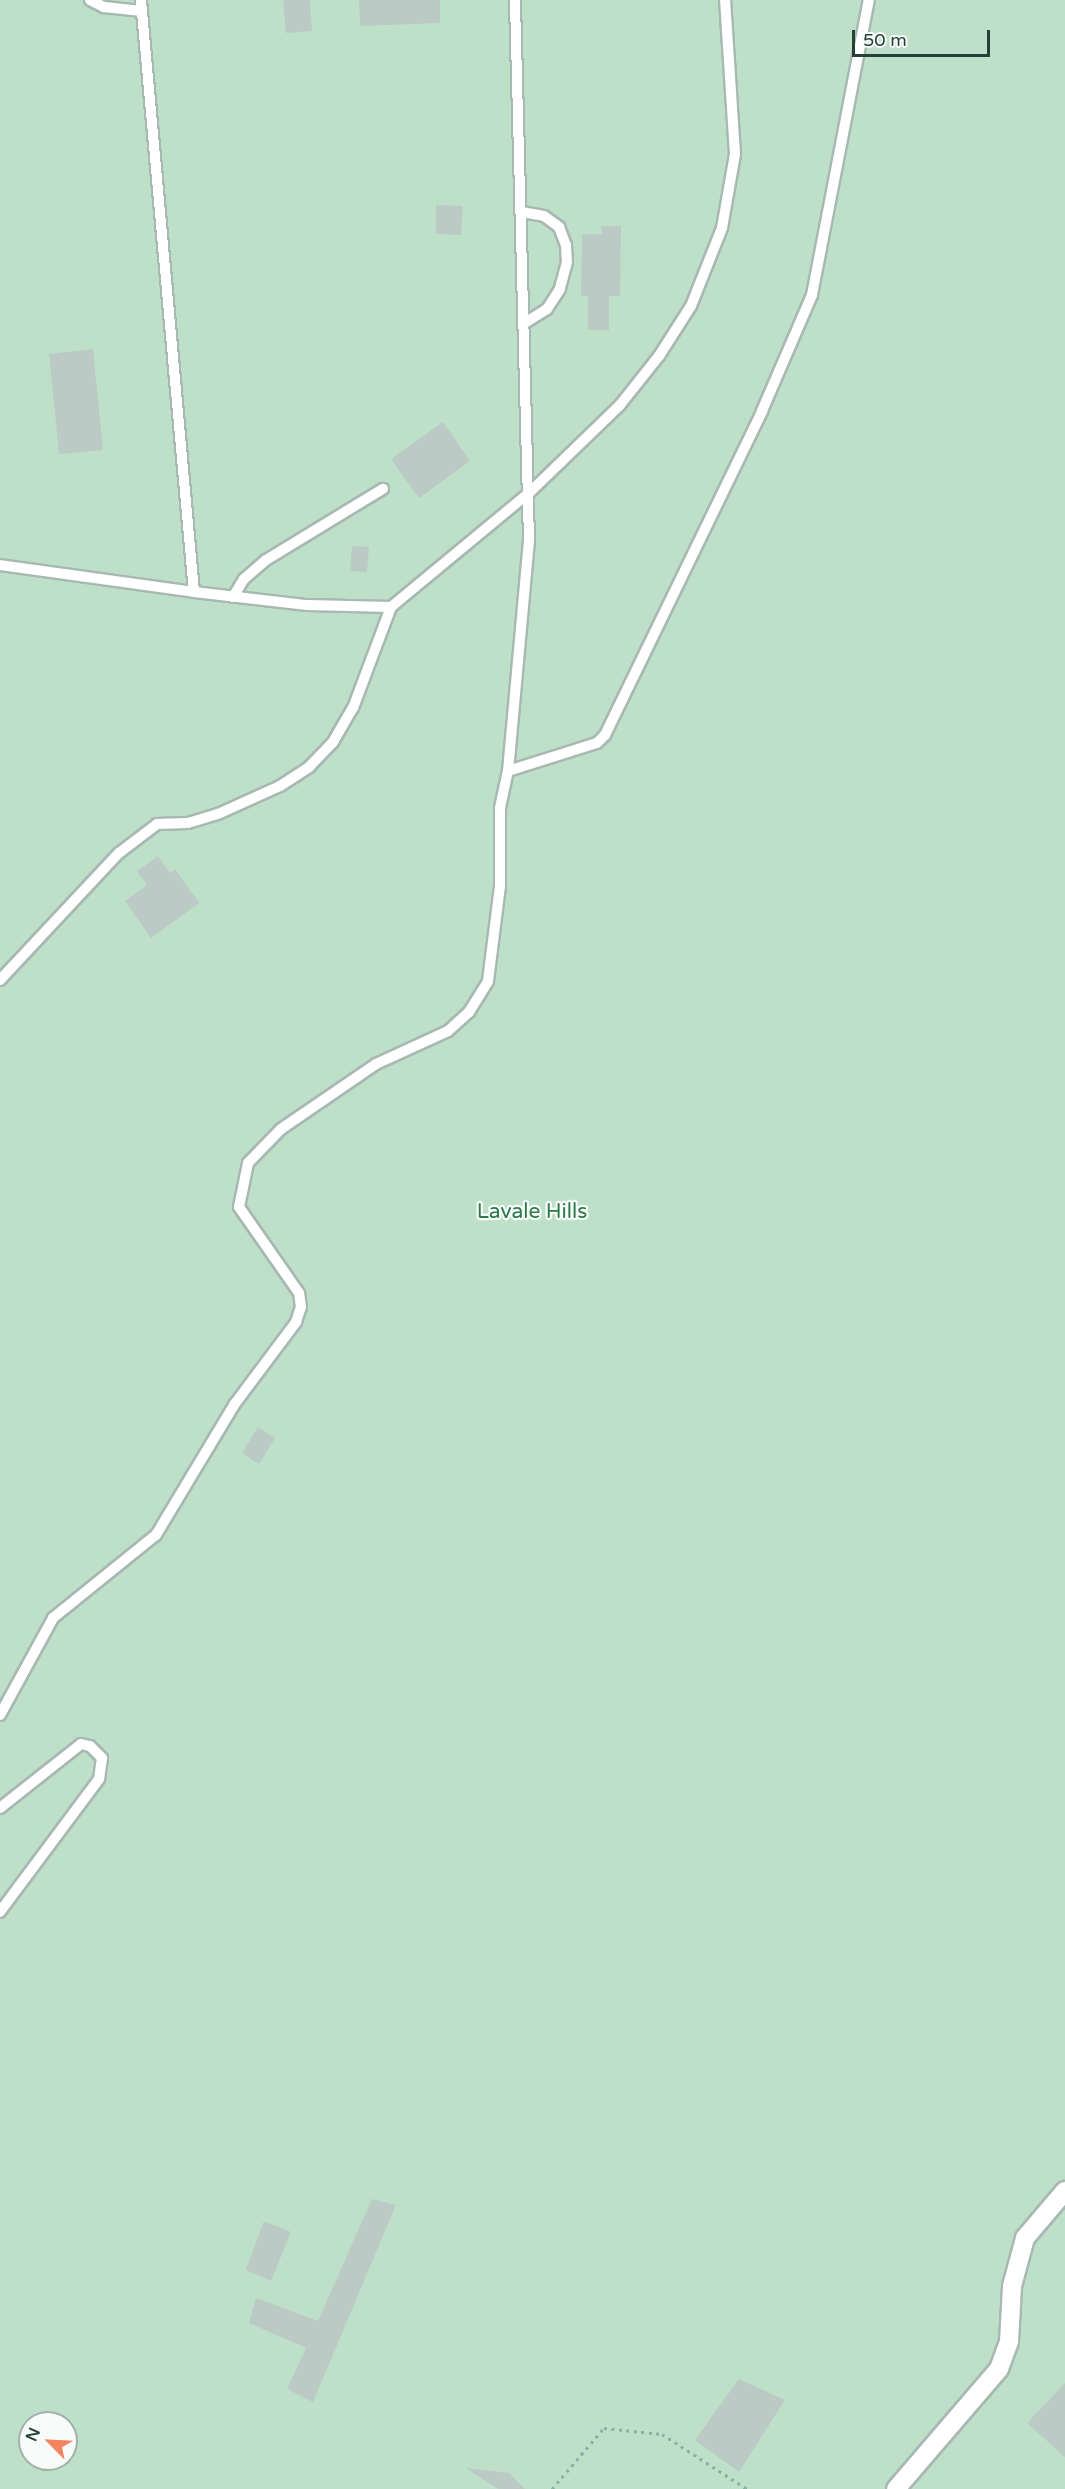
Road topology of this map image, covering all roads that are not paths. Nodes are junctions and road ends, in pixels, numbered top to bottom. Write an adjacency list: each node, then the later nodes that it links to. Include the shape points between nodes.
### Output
1 (90, 0): 5 (lane, via 104,8)
2 (515, 0): 6 (lane)
3 (725, 0): 9 (lane, via 735,154 722,228 691,306 659,356 620,405)
4 (869, 0): 14 (lane, via 812,296 762,411 605,735 597,743)
5 (141, 5): 11 (lane)
6 (522, 212): 7 (lane); 7 (lane, via 544,216 559,227 567,262 560,289 547,309)
7 (525, 323): 9 (lane)
8 (383, 489): 12 (lane, via 266,560 244,579)
9 (530, 492): 13 (lane); 14 (lane)
10 (0, 565): 11 (lane)
11 (194, 592): 12 (lane)
12 (233, 597): 13 (lane, via 307,605)
13 (391, 607): 15 (lane, via 353,708 333,742 309,767 280,786 218,814 188,823 157,824 119,853)
14 (507, 771): 16 (lane, via 500,808 500,886 493,964 481,997 448,1030 376,1064 281,1129 248,1163 239,1207 299,1293 299,1315 234,1405 156,1535 53,1618)
15 (0, 980)
16 (0, 1715)
17 (0, 1808): 18 (lane, via 81,1744 90,1746 102,1758 99,1779)
18 (0, 1912)
19 (1065, 2191): 20 (street, via 1025,2238 1012,2286 1009,2342 999,2369)
20 (896, 2489)

